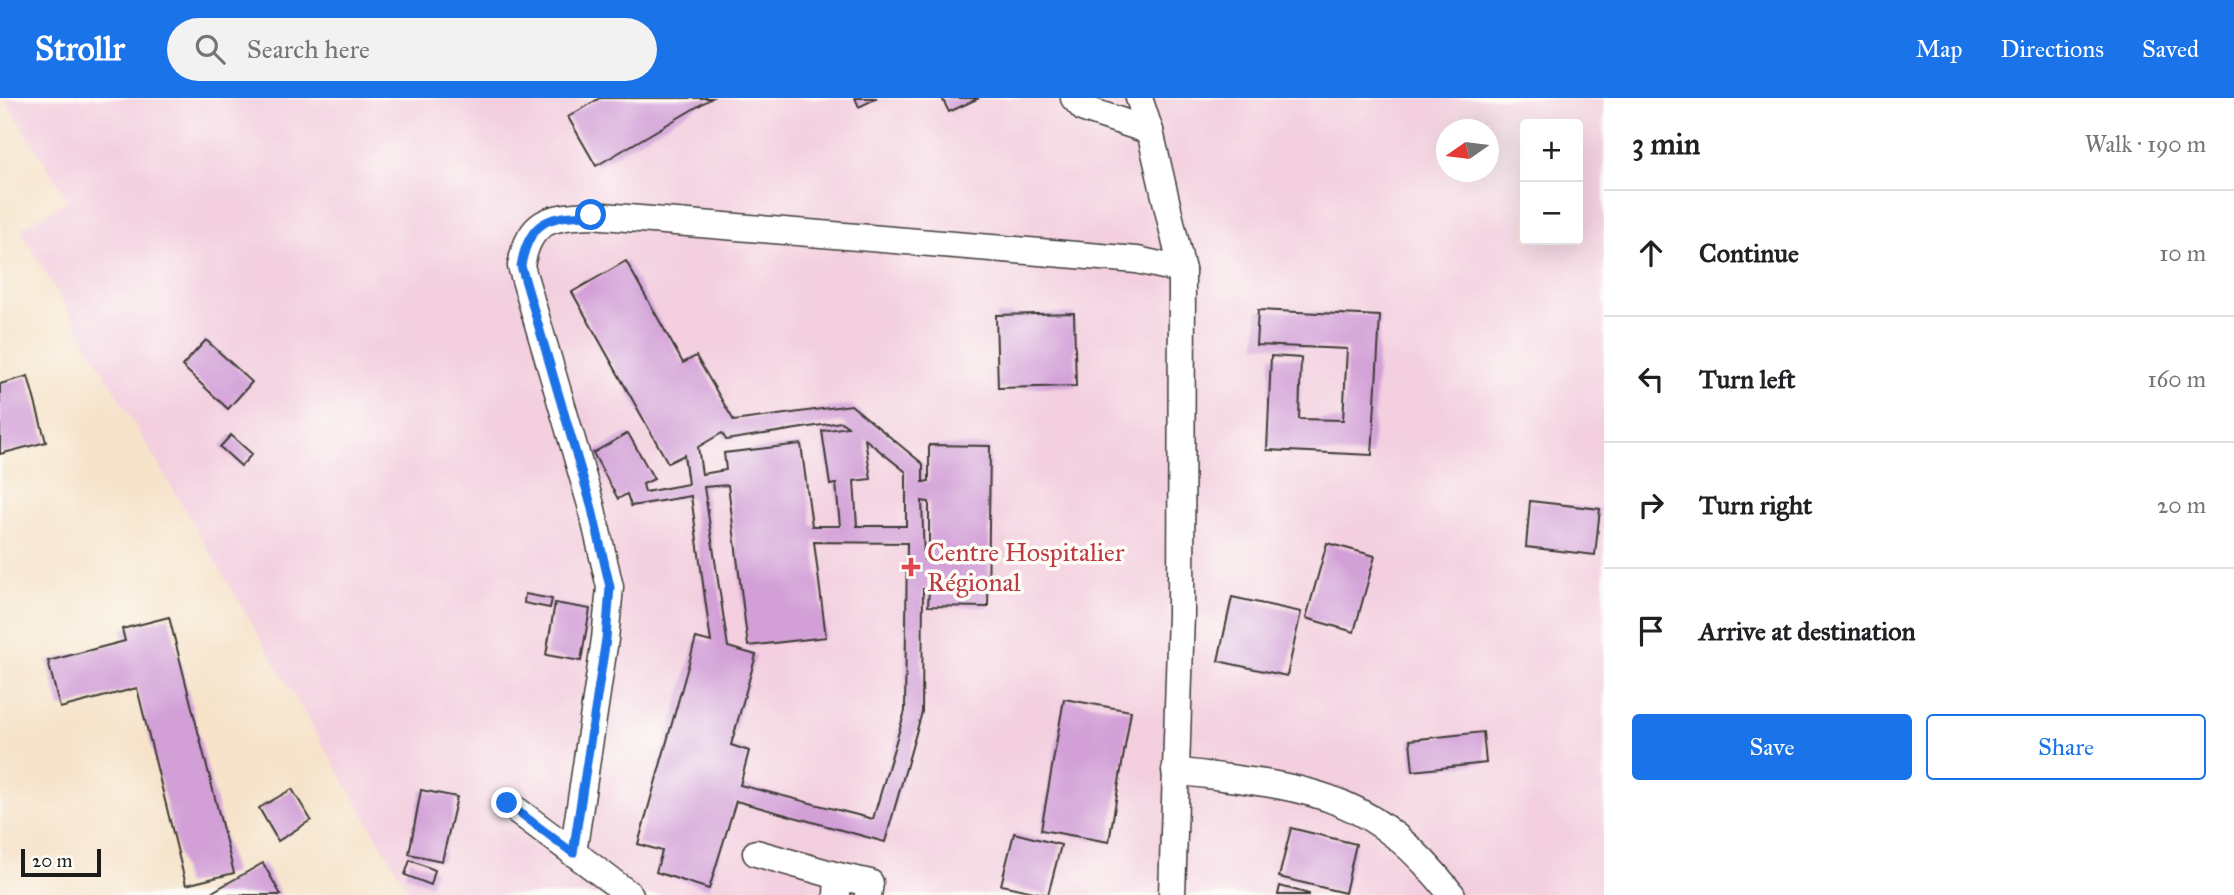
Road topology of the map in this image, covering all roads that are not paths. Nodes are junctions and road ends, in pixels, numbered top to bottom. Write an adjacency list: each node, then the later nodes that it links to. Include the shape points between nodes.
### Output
1 (1074, 98): 3 (lane, via 1084,109)
2 (1139, 98): 3 (lane)
3 (1150, 131): 4 (lane)
4 (1182, 270): 5 (lane, via 1181,614); 7 (lane, via 1137,260 591,215 556,216 539,227 524,247 521,266 591,505 610,587)
5 (1174, 771): 12 (lane); 13 (lane, via 1294,787 1333,797 1368,814 1398,837)
6 (507, 803): 7 (lane)
7 (573, 853): 10 (lane)
8 (756, 853): 9 (lane)
9 (837, 886): 11 (lane, via 870,883)
10 (630, 895)
11 (868, 895)
12 (1172, 895)
13 (1452, 895)

